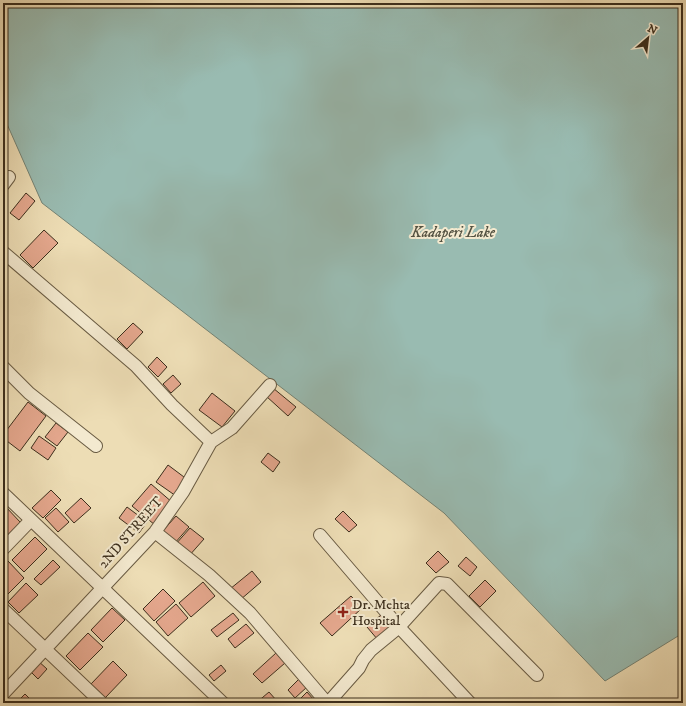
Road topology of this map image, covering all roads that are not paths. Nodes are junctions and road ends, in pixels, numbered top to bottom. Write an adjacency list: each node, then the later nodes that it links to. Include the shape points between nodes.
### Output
1 (3, 252): 4 (street, via 136,366)
2 (3, 367): 5 (street, via 29,393)
3 (270, 385): 4 (street, 2ND STREET, via 232,428)
4 (211, 442): 8 (street, 2ND STREET, via 183,492)
5 (96, 446)
6 (3, 493): 7 (street)
7 (31, 520): 10 (street); 11 (street)
8 (155, 532): 11 (street, 2ND STREET); 19 (street, via 209,575 250,613)
9 (320, 535): 13 (street)
10 (3, 549)
11 (102, 588): 14 (street, 2ND STREET); 18 (street)
12 (3, 609): 14 (street)
13 (399, 627): 15 (street, via 440,584 447,584); 19 (street, via 371,650 359,668); 20 (street)
14 (44, 649): 16 (street, 2ND STREET); 17 (street)
15 (537, 675)
16 (3, 694)
17 (102, 703)
18 (223, 703)
19 (327, 703)
20 (470, 703)

